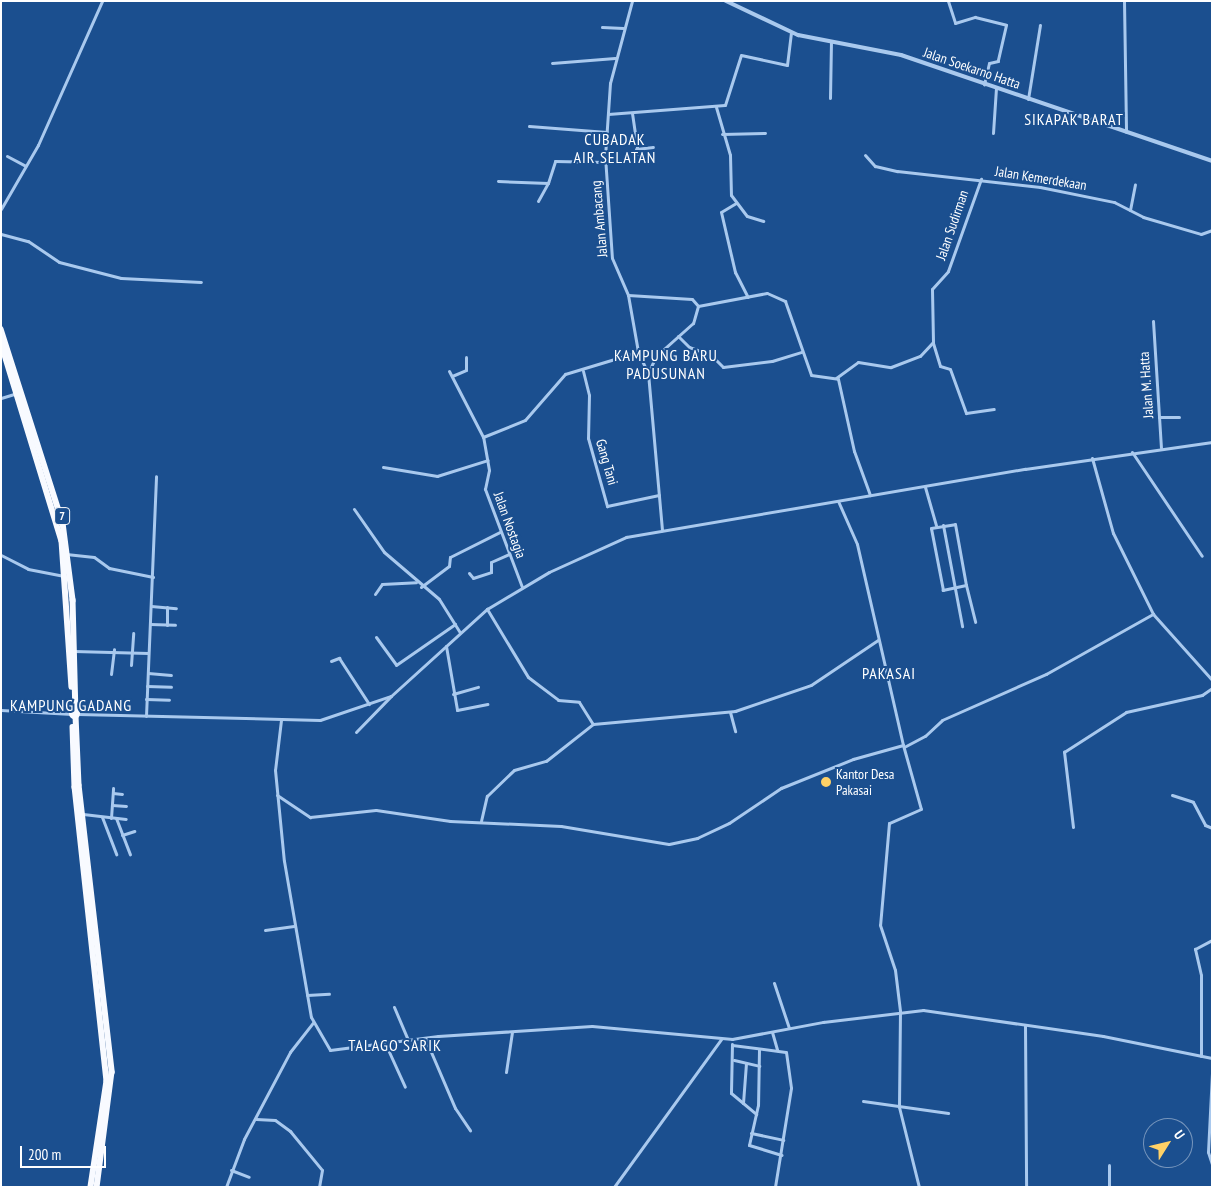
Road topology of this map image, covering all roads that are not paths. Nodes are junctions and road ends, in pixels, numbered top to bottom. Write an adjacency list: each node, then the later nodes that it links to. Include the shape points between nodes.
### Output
1 (102, 1): 33 (street)
2 (632, 1): 8 (street, Jalan Ambacang)
3 (726, 1): 9 (street, Jalan Soekarno Hatta)
4 (948, 1): 13 (street, via 955,23 975,16 1006,25 998,61 989,63)
5 (1124, 1): 22 (street)
6 (1040, 25): 16 (street)
7 (602, 27): 8 (street)
8 (623, 28): 11 (street, Jalan Ambacang)
9 (791, 33): 10 (street, Jalan Soekarno Hatta); 17 (street, via 787,65 742,54 728,103)
10 (831, 41): 13 (street, Jalan Soekarno Hatta, via 894,53); 15 (street)
11 (615, 58): 12 (street); 19 (street, Jalan Ambacang)
12 (552, 63)
13 (984, 84): 14 (street, Jalan Soekarno Hatta)
14 (996, 88): 16 (street, Jalan Soekarno Hatta); 24 (street)
15 (830, 98)
16 (1028, 99): 22 (street, Jalan Soekarno Hatta)
17 (716, 107): 18 (street); 25 (street)
18 (632, 113): 19 (street); 27 (street)
19 (608, 114): 21 (street, Jalan Ambacang)
20 (529, 126): 21 (street)
21 (607, 132): 32 (street, Jalan Ambacang)
22 (1126, 132): 31 (street, Jalan Soekarno Hatta)
23 (765, 133): 25 (street)
24 (993, 133)
25 (722, 134): 39 (street, via 734,181 731,195)
26 (653, 147): 27 (street)
27 (636, 149): 28 (street)
28 (638, 154)
29 (866, 155): 34 (street, Jalan Kemerdekaan, via 875,166 897,171)
30 (7, 156): 33 (street)
31 (1212, 160)
32 (605, 162): 36 (street, via 555,161); 46 (street, Jalan Ambacang, via 612,258)
33 (26, 166): 40 (street)
34 (981, 179): 41 (street, Jalan Kemerdekaan, via 1114,202); 52 (street, Jalan Sudirman, via 950,266 932,289)
35 (498, 181): 36 (street)
36 (548, 183): 38 (street)
37 (1135, 184): 41 (street)
38 (538, 202)
39 (736, 203): 42 (street, via 747,216); 47 (street, via 721,214 735,272)
40 (1, 209)
41 (1130, 210): 43 (street, Jalan Kemerdekaan, via 1201,234)
42 (762, 221)
43 (1212, 230)
44 (1, 234): 45 (street, via 28,241 59,262 121,278)
45 (201, 282)
46 (628, 295): 48 (street, via 692,299); 54 (street, Jalan Ambacang)
47 (748, 297): 48 (street); 55 (street, via 770,293 785,301)
48 (698, 306): 51 (street, via 695,320)
49 (1153, 321): 65 (street, Jalan M. Hatta)
50 (1, 329): 71 (highway, 7)
51 (678, 336): 55 (street, via 726,367); 59 (street, via 656,356)
52 (933, 342): 61 (street, via 908,360 887,367 858,362); 64 (street, Jalan Sudirman, via 940,366 950,369 966,413)
53 (2, 346): 62 (highway, 7)
54 (638, 352): 58 (street); 59 (street)
55 (802, 352): 61 (street, via 812,377)
56 (466, 357): 60 (street, via 466,370)
57 (449, 371): 60 (street, Jalan Nostagia)
58 (583, 371): 67 (street, via 561,376 520,423); 77 (street, Gang Tani, via 589,395 588,438 607,506)
59 (648, 373): 77 (street)
60 (452, 376): 67 (street, Jalan Nostagia)
61 (836, 378): 78 (street, via 854,451)
62 (18, 392): 63 (street); 71 (highway, 7)
63 (1, 398)
64 (994, 409)
65 (1159, 417): 66 (street); 69 (street, Jalan M. Hatta)
66 (1179, 417)
67 (483, 438): 73 (street, Jalan Nostagia)
68 (1212, 442): 69 (street)
69 (1161, 448): 70 (street)
70 (1132, 452): 72 (street); 88 (street)
71 (41, 455): 85 (highway, 7)
72 (1092, 458): 76 (street); 102 (street, via 1113,533)
73 (488, 460): 74 (street, via 437,476); 84 (street, Jalan Nostagia, via 485,489)
74 (383, 467)
75 (156, 476): 91 (street)
76 (926, 487): 78 (street); 81 (street)
77 (659, 495): 83 (street)
78 (870, 495): 79 (street)
79 (838, 501): 83 (street); 112 (street, via 858,544)
80 (354, 509): 92 (street, via 384,552)
81 (936, 525): 82 (street); 96 (street, via 931,528 943,590)
82 (943, 525): 93 (street, via 955,524); 96 (street)
83 (662, 530): 95 (street, via 612,543)
84 (500, 532): 86 (street, Jalan Nostagia); 94 (street, via 450,557 450,566)
85 (66, 554): 90 (highway, 7); 91 (street, via 94,557 109,568); 115 (highway, 7)
86 (509, 554): 89 (street, via 491,562 491,572 473,578); 95 (street, Jalan Nostagia)
87 (1, 555): 90 (street, via 28,569)
88 (1202, 556)
89 (469, 573)
90 (65, 576): 136 (highway, 7)
91 (153, 577): 98 (street)
92 (416, 582): 94 (street); 97 (street, via 382,584)
93 (966, 586): 96 (street); 103 (street)
94 (421, 587): 105 (street, via 439,599)
95 (522, 587): 101 (street)
96 (955, 588): 108 (street)
97 (375, 594)
98 (151, 606): 99 (street); 104 (street)
99 (168, 607): 100 (street); 106 (street)
100 (176, 608)
101 (488, 609): 109 (street); 139 (street, via 528,677 558,700 579,702)
102 (1153, 614): 123 (street); 142 (street, via 1046,674 942,720 926,736)
103 (975, 622)
104 (150, 624): 106 (street); 117 (street)
105 (454, 624): 109 (street); 111 (street, via 396,665)
106 (166, 625): 107 (street)
107 (175, 626)
108 (962, 626)
109 (460, 632): 113 (street)
110 (133, 633): 116 (street)
111 (376, 637)
112 (878, 640): 135 (street, via 811,685); 142 (street)
113 (446, 646): 128 (street); 129 (street)
114 (114, 649): 115 (street); 116 (street); 121 (street)
115 (74, 651): 136 (highway, 7)
116 (132, 651): 117 (street); 119 (street)
117 (148, 653): 120 (street)
118 (331, 661): 132 (street, via 339,658)
119 (131, 665)
120 (148, 673): 122 (street); 124 (street)
121 (111, 674)
122 (171, 675)
123 (1212, 680)
124 (147, 686): 125 (street); 130 (street)
125 (171, 687)
126 (478, 687): 128 (street)
127 (1212, 688): 156 (street, via 1202,695 1126,712 1110,721 1103,731 1064,752)
128 (453, 694): 133 (street, via 459,711)
129 (391, 696): 132 (street); 141 (street)
130 (146, 699): 131 (street); 137 (street)
131 (169, 700)
132 (369, 704): 138 (street, via 320,720)
133 (486, 704)
134 (1, 710): 136 (street)
135 (730, 712): 139 (street, via 698,711 662,721 642,716); 140 (street)
136 (75, 714): 137 (street); 148 (highway)
137 (146, 716): 138 (street)
138 (282, 720): 146 (street)
139 (593, 724): 155 (street, via 546,761 514,770 487,796)
140 (736, 731)
141 (356, 732)
142 (903, 746): 155 (street, via 853,759 781,788 729,823 697,838 669,844 561,826 524,827); 170 (street, via 921,809 889,823 880,925 895,970)
143 (113, 788): 144 (street)
144 (113, 792): 145 (street); 149 (street)
145 (122, 794)
146 (276, 795): 155 (street, via 310,817 365,809); 162 (street)
147 (1172, 795): 157 (street, via 1193,802 1204,825)
148 (79, 801): 151 (highway); 165 (highway)
149 (112, 804): 150 (street); 153 (street)
150 (126, 806)
151 (84, 814): 152 (street); 165 (highway)
152 (102, 817): 153 (street); 160 (street)
153 (114, 818): 154 (street); 159 (street)
154 (126, 819)
155 (481, 821)
156 (1073, 827)
157 (1212, 828)
158 (134, 831): 159 (street)
159 (122, 835): 161 (street)
160 (116, 854)
161 (130, 854)
162 (294, 926): 163 (street); 168 (street)
163 (265, 930)
164 (1212, 940): 184 (street, via 1195,949 1201,975)
165 (96, 945): 206 (highway, via 107,1088); 207 (highway, via 112,1090)
166 (774, 983): 173 (street)
167 (329, 994): 168 (street)
168 (307, 996): 171 (street)
169 (394, 1006): 179 (street)
170 (900, 1011): 172 (street, via 940,1010); 173 (street); 194 (street)
171 (313, 1023): 180 (street, via 330,1050); 197 (street, via 288,1057)
172 (1026, 1026): 184 (street); 213 (street)
173 (789, 1028): 175 (street)
174 (512, 1032): 176 (street); 177 (street, via 626,1026); 189 (street)
175 (772, 1032): 178 (street); 183 (street)
176 (425, 1038): 179 (street); 198 (street, via 455,1108)
177 (722, 1039): 178 (street); 210 (street)
178 (732, 1039): 181 (street)
179 (408, 1040): 180 (street)
180 (385, 1043): 191 (street)
181 (732, 1046): 182 (street); 186 (street)
182 (759, 1050): 183 (street); 188 (street)
183 (777, 1050): 200 (street, via 786,1052 791,1085)
184 (1201, 1056): 185 (street)
185 (1212, 1058)
186 (734, 1060): 187 (street); 193 (street, via 731,1093)
187 (746, 1063): 188 (street); 193 (street)
188 (759, 1066): 195 (street)
189 (506, 1072)
190 (1212, 1073): 202 (street, via 1208,1152)
191 (405, 1087)
192 (863, 1101): 194 (street)
193 (743, 1103): 195 (street)
194 (899, 1106): 196 (street); 212 (street)
195 (756, 1114): 199 (street)
196 (948, 1114)
197 (255, 1120): 204 (street); 209 (street, via 275,1120 290,1131 322,1170)
198 (470, 1130)
199 (751, 1134): 200 (street); 201 (street, via 751,1148)
200 (784, 1140): 201 (street)
201 (781, 1155): 211 (street)
202 (1212, 1164)
203 (1109, 1165): 214 (street)
204 (231, 1170): 205 (street); 208 (street)
205 (249, 1177)
206 (91, 1187)
207 (97, 1187)
208 (226, 1187)
209 (319, 1187)
210 (614, 1187)
211 (775, 1187)
212 (920, 1187)
213 (1026, 1187)
214 (1109, 1187)

